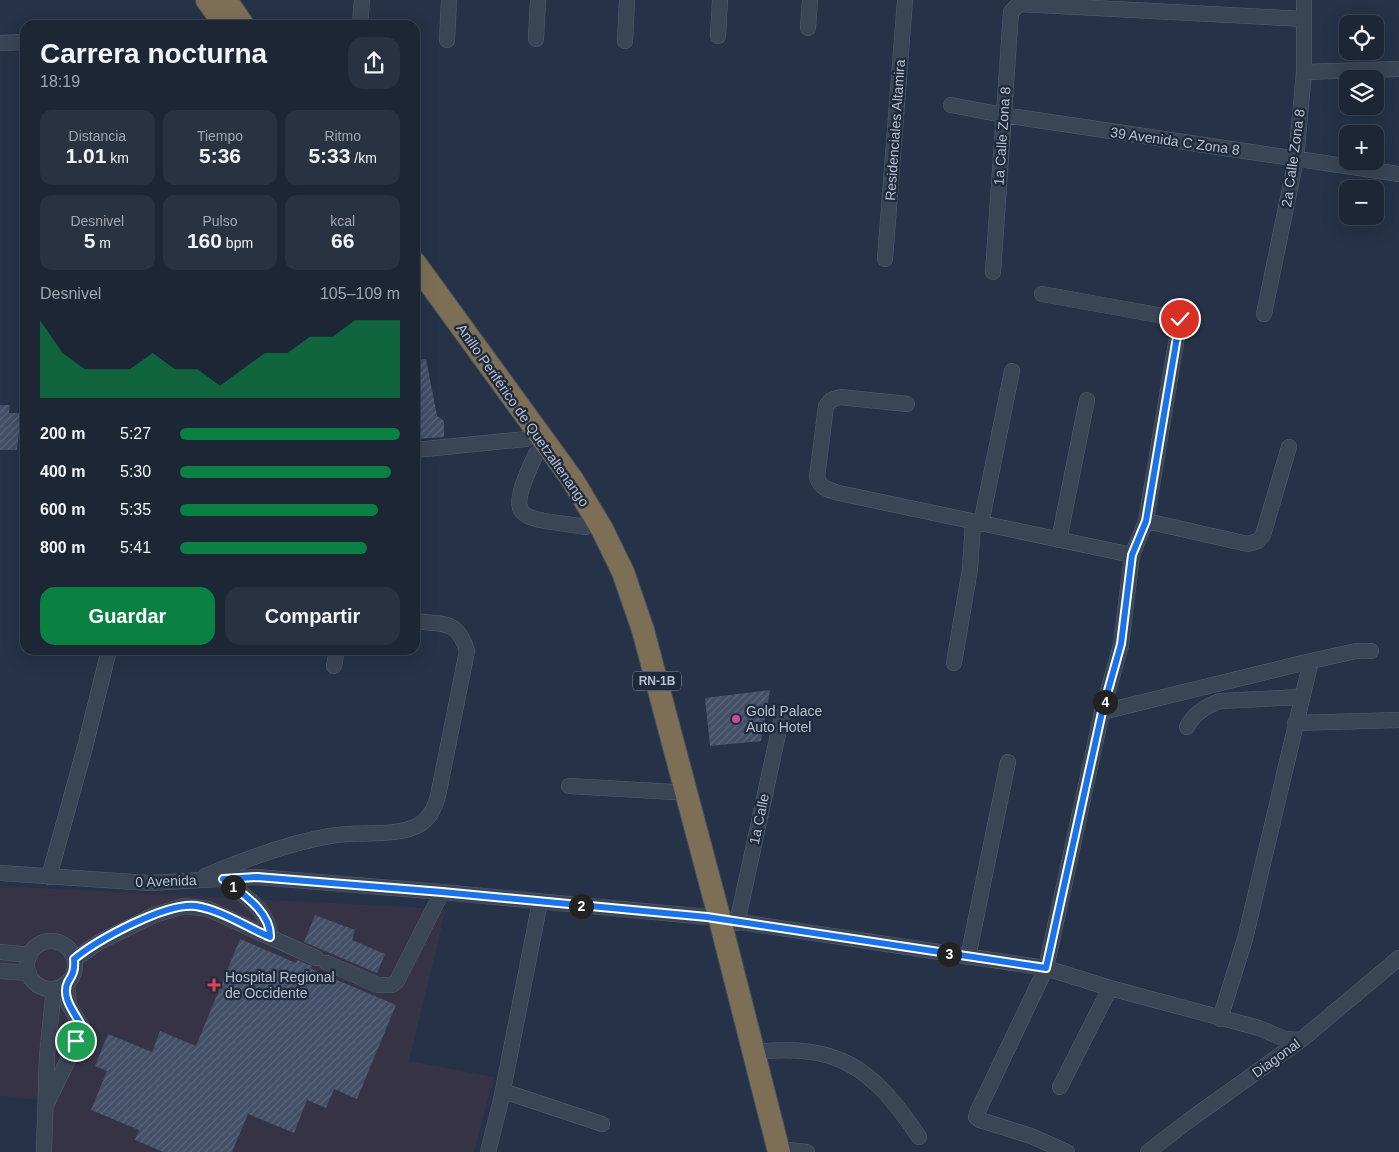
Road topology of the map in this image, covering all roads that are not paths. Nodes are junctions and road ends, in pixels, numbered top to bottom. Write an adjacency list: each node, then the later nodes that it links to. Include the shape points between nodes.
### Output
1 (207, 0): 12 (highway)
2 (226, 0): 13 (highway)
3 (362, 0): 14 (street)
4 (449, 0): 18 (street)
5 (538, 0): 17 (street)
6 (627, 0): 19 (street)
7 (720, 0): 16 (street)
8 (810, 0): 15 (street)
9 (905, 0): 28 (street, Residenciales Altamira)
10 (1304, 0): 11 (street, 2a Calle Zona 8)
11 (1304, 19): 23 (street, 2a Calle Zona 8); 25 (street, 1a Calle Zona 8, via 1019,4 1011,12)
12 (221, 20)
13 (240, 20)
14 (360, 20)
15 (808, 28)
16 (718, 36)
17 (536, 39)
18 (447, 40)
19 (625, 41)
20 (20, 42): 21 (street)
21 (0, 43)
22 (1399, 69): 23 (street)
23 (1304, 72): 26 (street, 2a Calle Zona 8)
24 (952, 105): 25 (street, 39 Avenida C Zona 8)
25 (1003, 115): 26 (street, 39 Avenida C Zona 8); 30 (street, 1a Calle Zona 8)
26 (1296, 159): 27 (street, 39 Avenida C Zona 8); 33 (street, 2a Calle Zona 8)
27 (1399, 174)
28 (885, 259)
29 (420, 270): 67 (highway, Anillo Periférico de Quetzaltenango / RN-1B, via 572,480 602,528 623,572 643,630)
30 (993, 272)
31 (420, 294): 37 (highway, Anillo Periférico de Quetzaltenango / RN-1B)
32 (1042, 294): 40 (street, via 1180,319)
33 (1264, 314)
34 (1012, 371): 41 (street)
35 (1087, 400): 43 (street)
36 (907, 404): 41 (street, via 840,397 831,400 826,406 817,477 819,483 839,493)
37 (531, 446): 39 (street); 42 (highway, Anillo Periférico de Quetzaltenango / RN-1B); 42 (street, via 517,502 521,512 528,518)
38 (1289, 447): 40 (street, via 1263,535 1258,541 1248,544)
39 (420, 450)
40 (1146, 521): 44 (street)
41 (977, 523): 43 (street); 50 (street)
42 (585, 527): 60 (highway, Anillo Periférico de Quetzaltenango / RN-1B, via 623,609)
43 (1059, 540): 44 (street)
44 (1132, 555): 53 (street, via 1121,644)
45 (420, 622): 64 (street, via 452,626 462,634 467,651 438,796 431,816 425,822 404,830 314,839)
46 (1371, 650): 49 (street)
47 (108, 655): 62 (street)
48 (336, 655): 51 (street)
49 (1311, 661): 52 (street); 53 (street)
50 (954, 664)
51 (334, 666)
52 (1301, 697): 56 (street); 57 (street, via 1220,702 1197,714)
53 (1102, 712): 74 (street)
54 (782, 716): 67 (street, 1a Calle)
55 (1399, 720): 56 (street)
56 (1295, 723): 79 (street, via 1245,939)
57 (1188, 727)
58 (1008, 762): 71 (street)
59 (568, 786): 60 (street)
60 (674, 792): 67 (highway, Anillo Periférico de Quetzaltenango / RN-1B)
61 (0, 873): 62 (street, 0 Avenida)
62 (50, 877): 64 (street, 0 Avenida, via 149,883)
63 (223, 879): 64 (street, 0 Avenida); 65 (street, 0 Avenida, via 257,877); 68 (street, via 256,906 270,927)
64 (195, 880)
65 (442, 892): 66 (street, 0 Avenida); 68 (street, via 397,981 392,985 378,985)
66 (540, 902): 67 (street, 0 Avenida); 83 (street)
67 (721, 920): 71 (street, 0 Avenida); 81 (highway, Anillo Periférico de Quetzaltenango / RN-1B); 87 (highway, Anillo Periférico de Quetzaltenango / RN-1B)
68 (270, 937): 73 (street, via 208,909 184,906 138,922)
69 (0, 952): 70 (street)
70 (30, 955): 73 (street, via 42,944 58,942 71,952); 76 (street)
71 (968, 957): 74 (street, 0 Avenida)
72 (1399, 957): 80 (street, Diagonal)
73 (74, 959): 77 (street, via 74,972)
74 (1046, 968): 78 (street, 0 Avenida); 91 (street, via 976,1117)
75 (0, 970): 76 (street)
76 (29, 973): 77 (street, via 42,988)
77 (61, 986): 84 (street, via 50,1017); 84 (street, via 82,1027)
78 (1110, 988): 79 (street, 0 Avenida); 82 (street)
79 (1220, 1019): 80 (street, 0 Avenida, via 1260,1028 1285,1039)
80 (1301, 1040): 92 (street, Diagonal)
81 (753, 1052): 86 (street, via 810,1050 853,1065 880,1085); 87 (highway, Anillo Periférico de Quetzaltenango / RN-1B)
82 (1060, 1088)
83 (503, 1091): 85 (street); 89 (street)
84 (46, 1107): 88 (street)
85 (602, 1124)
86 (919, 1137)
87 (774, 1151): 90 (street)
88 (44, 1152)
89 (488, 1152)
90 (807, 1152)
91 (1067, 1152)
92 (1148, 1152)

